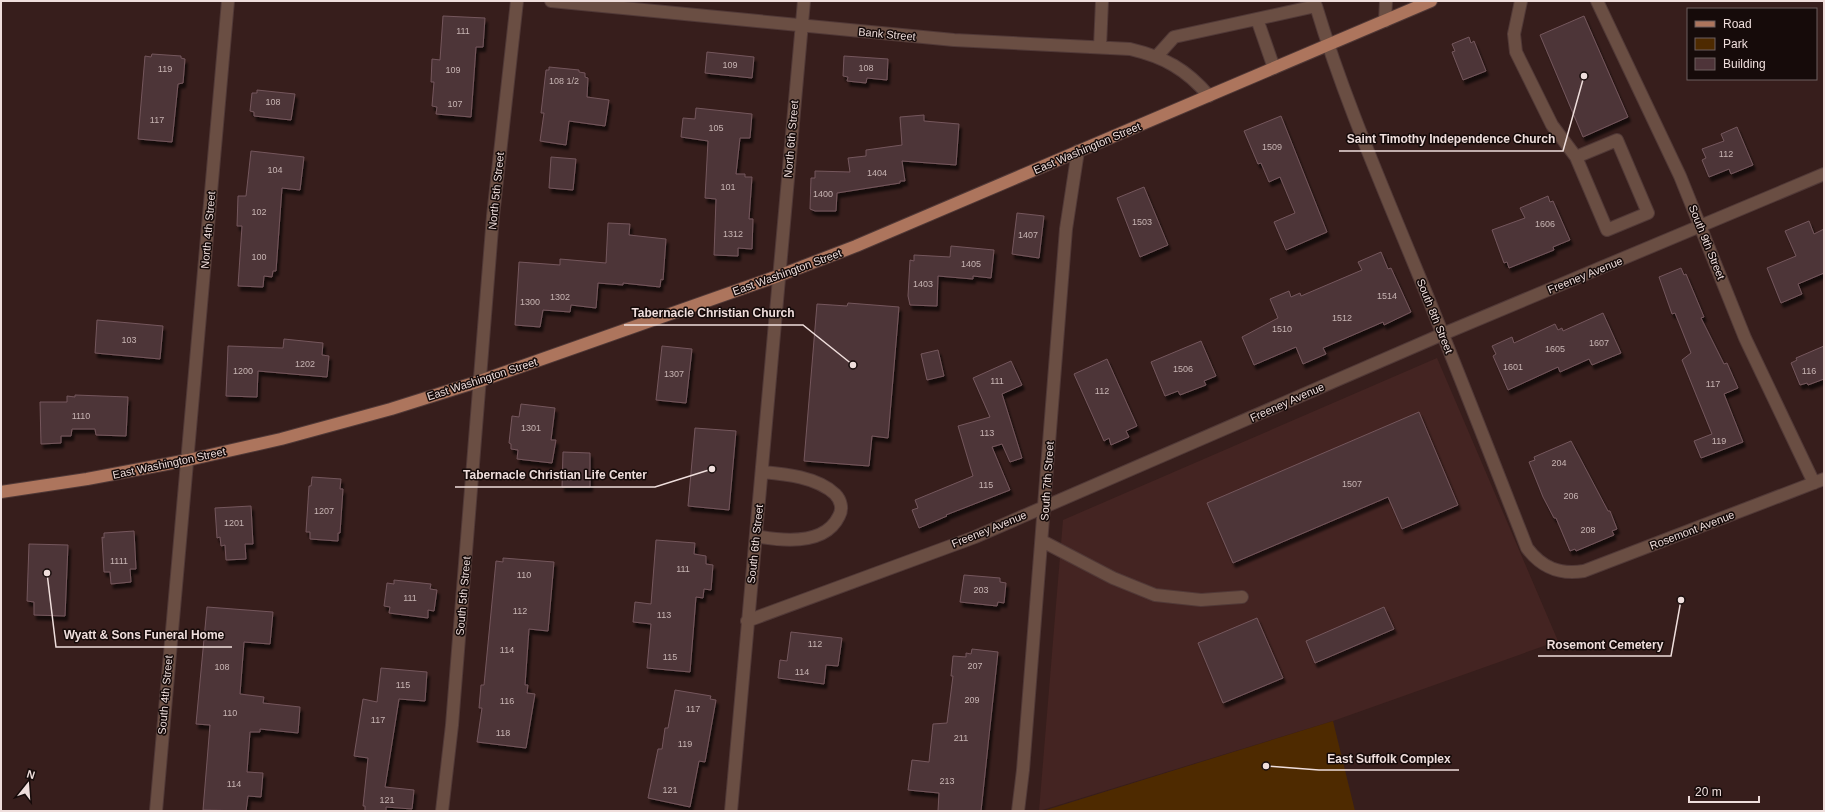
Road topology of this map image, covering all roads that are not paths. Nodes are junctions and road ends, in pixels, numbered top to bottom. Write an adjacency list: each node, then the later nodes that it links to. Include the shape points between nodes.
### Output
1 (228, 1): 25 (street, North 4th Street)
2 (517, 1): 24 (street, North 5th Street, via 493,216)
3 (551, 1): 12 (street, Bank Street)
4 (804, 1): 12 (street, North 6th Street)
5 (1102, 1): 14 (street)
6 (1386, 1): 11 (street)
7 (1431, 1): 11 (main road, East Washington Street)
8 (1521, 1): 19 (street, via 1514,34 1516,52 1552,125)
9 (1597, 1): 21 (street, South 9th Street, via 1680,176)
10 (1257, 19): 13 (street, South 8th Street, via 1316,6); 15 (street, via 1174,37); 16 (street)
11 (1385, 21): 13 (main road, East Washington Street)
12 (802, 26): 14 (street, Bank Street, via 954,40); 22 (street, North 6th Street)
13 (1328, 45): 16 (main road, East Washington Street); 23 (street, South 8th Street)
14 (1100, 47): 15 (street, Bank Street, via 1130,49)
15 (1157, 56): 17 (street, Bank Street, via 1180,68)
16 (1274, 68): 17 (main road, East Washington Street)
17 (1209, 96): 18 (main road, East Washington Street)
18 (1078, 151): 22 (main road, East Washington Street, via 856,246); 29 (street, South 7th Street, via 1066,229)
19 (1576, 157): 19 (street, via 1607,230 1648,213 1617,140)
20 (1824, 174): 21 (street, Freeney Avenue)
21 (1701, 227): 23 (street, Freeney Avenue); 27 (street, South 9th Street, via 1746,338)
22 (778, 276): 24 (main road, East Washington Street); 26 (street, South 6th Street)
23 (1443, 334): 29 (street, Freeney Avenue); 32 (street, South 8th Street, via 1527,548 1535,559 1552,570)
24 (480, 381): 25 (main road, East Washington Street, via 318,429); 36 (street, South 5th Street, via 452,725)
25 (188, 460): 28 (main road, East Washington Street, via 87,480); 35 (street, South 4th Street, via 163,712)
26 (762, 472): 30 (street, South 6th Street); 30 (street, via 812,481 836,494 841,511 830,528 815,536 790,540)
27 (1819, 481): 32 (street, Rosemont Avenue, via 1584,571)
28 (1, 492)
29 (1045, 506): 31 (street, South 7th Street); 34 (street, Freeney Avenue, via 975,537)
30 (756, 536): 34 (street, South 6th Street)
31 (1042, 541): 33 (street, via 1113,578 1155,595 1201,600); 38 (street, South 7th Street)
32 (1559, 571)
33 (1242, 596)
34 (747, 621): 37 (street, South 6th Street)
35 (156, 811)
36 (442, 811)
37 (731, 811)
38 (1018, 811)

